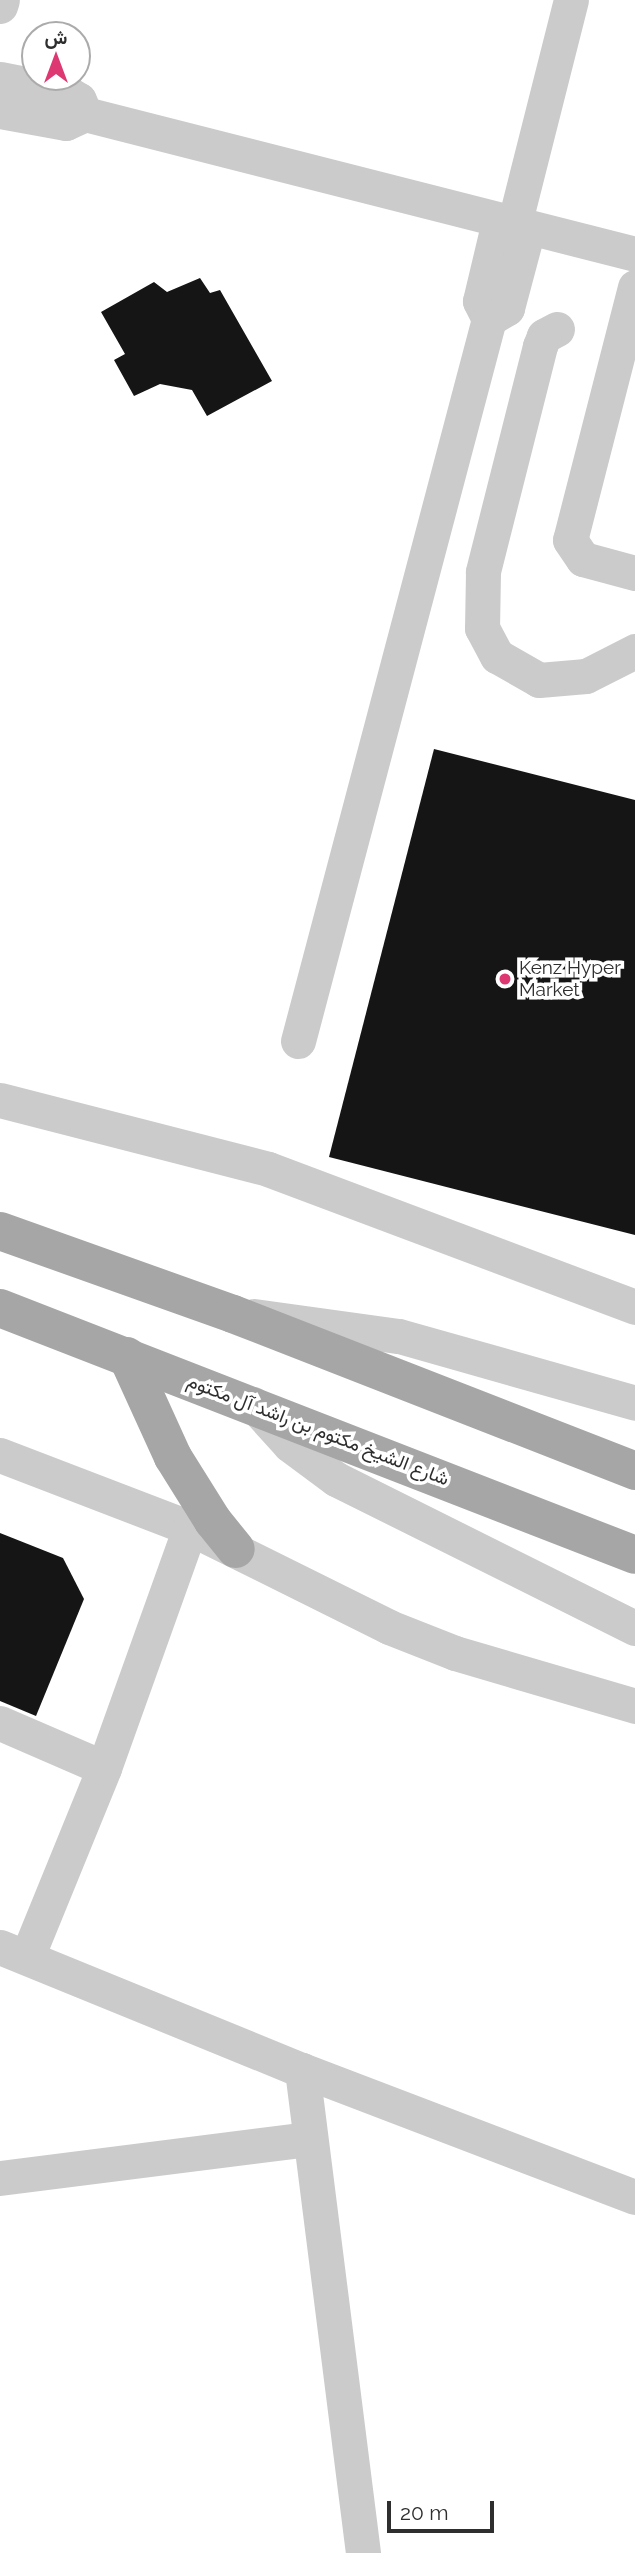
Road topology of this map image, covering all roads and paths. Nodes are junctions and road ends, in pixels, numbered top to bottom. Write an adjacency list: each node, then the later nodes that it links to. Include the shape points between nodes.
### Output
1 (2, 0): 3 (street)
2 (571, 0): 7 (street)
3 (0, 6)
4 (0, 79): 6 (street, via 66,92 79,100)
5 (0, 111): 6 (street, via 66,123)
6 (85, 114): 7 (street)
7 (514, 225): 8 (street); 14 (street, via 507,308 489,319)
8 (635, 254)
9 (635, 287): 11 (street)
10 (557, 330): 13 (street, via 544,336 540,346 483,572 482,628 498,656 538,680 586,676)
11 (624, 377): 12 (street, via 570,540 583,559)
12 (635, 573)
13 (635, 651)
14 (298, 1041)
15 (0, 1100): 17 (street, via 268,1169)
16 (0, 1231): 19 (main road)
17 (635, 1307)
18 (0, 1308): 20 (main road, شارع الشيخ مكتوم بن راشد آل مكتوم)
19 (233, 1314): 21 (street, via 321,1322 399,1336); 24 (main road)
20 (127, 1356): 22 (main road, شارع الشيخ مكتوم بن راشد آل مكتوم); 26 (main road, via 173,1457)
21 (635, 1403)
22 (253, 1404): 27 (main road, شارع الشيخ مكتوم بن راشد آل مكتوم); 28 (street, via 290,1445 336,1479)
23 (0, 1455): 25 (street)
24 (635, 1471)
25 (190, 1528): 26 (street); 31 (street)
26 (236, 1549): 29 (street, via 389,1627 455,1653)
27 (635, 1555)
28 (635, 1628)
29 (635, 1706)
30 (0, 1723): 31 (street)
31 (104, 1768): 32 (street)
32 (13, 1952): 33 (street)
33 (302, 2070): 34 (street); 36 (street)
34 (308, 2139): 35 (street); 37 (street)
35 (0, 2178)
36 (635, 2197)
37 (363, 2553)

